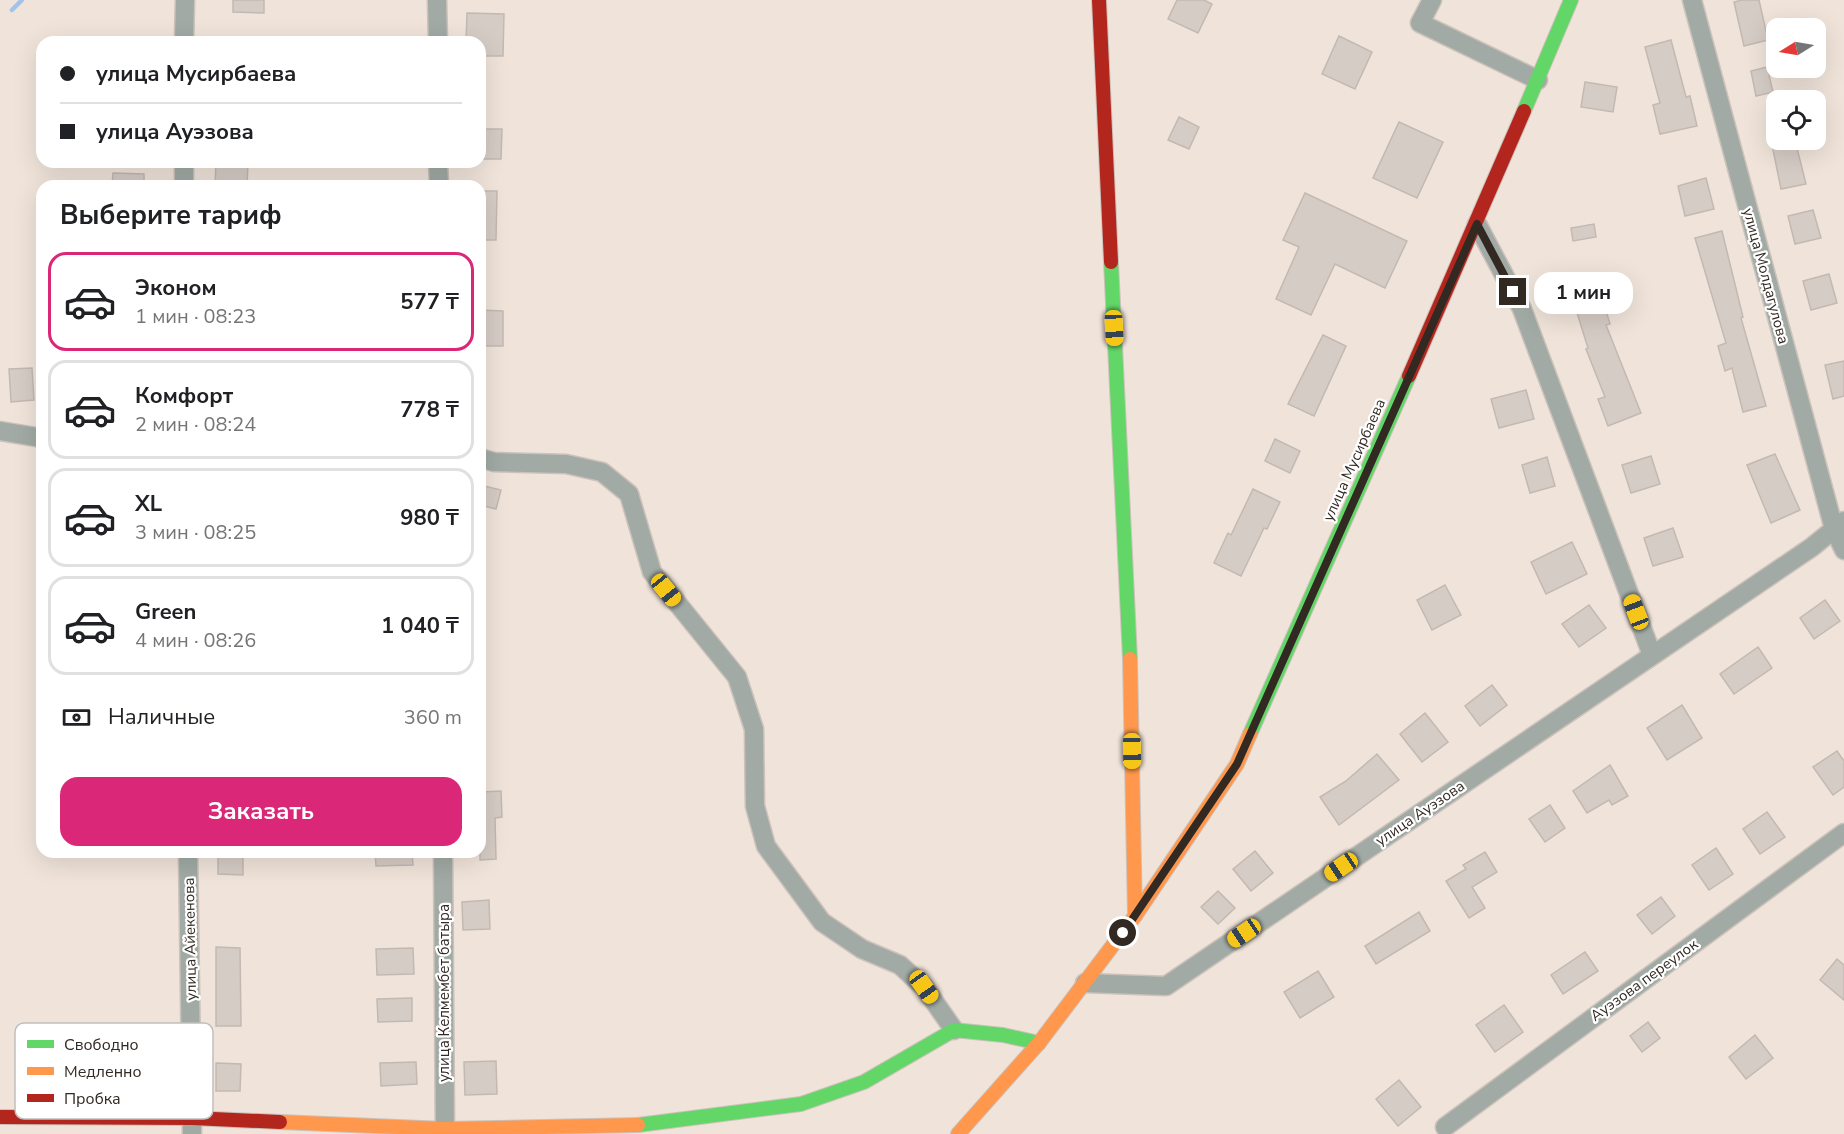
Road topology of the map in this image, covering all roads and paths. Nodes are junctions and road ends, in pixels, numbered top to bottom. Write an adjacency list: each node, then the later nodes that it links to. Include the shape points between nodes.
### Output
1 (184, 0): 7 (street)
2 (437, 0): 8 (street)
3 (1099, 0): 20 (street, via 1132,704)
4 (1432, 0): 9 (street, via 1420,23)
5 (1571, 0): 9 (street, улица Мусирбаева)
6 (1692, 0): 14 (street, улица Молдагулова)
7 (184, 36)
8 (438, 36)
9 (1538, 80): 10 (street, улица Мусирбаева)
10 (1477, 224): 16 (street, via 1522,309); 20 (street, улица Мусирбаева, via 1237,764)
11 (0, 431): 12 (street)
12 (36, 437)
13 (486, 460): 23 (street, via 566,464 602,472 629,494 652,572 737,677 754,729 755,806 766,846 822,922 862,950 900,965 924,987)
14 (1839, 525): 15 (street, улица Молдагулова); 16 (street, улица Ауэзова)
15 (1844, 550)
16 (1652, 655): 21 (street, улица Ауэзова, via 1166,986)
17 (1844, 833): 29 (street, Ауэзова переулок)
18 (188, 858): 22 (street, улица Айекенова)
19 (443, 858): 30 (street, улица Келмембет батыра)
20 (1135, 916): 21 (street, улица Мусирбаева)
21 (1085, 983): 24 (street, улица Мусирбаева)
22 (190, 1023)
23 (954, 1029): 24 (street); 30 (street, via 864,1082 801,1104 632,1126)
24 (1039, 1043): 31 (street, улица Мусирбаева)
25 (0, 1117): 26 (street)
26 (15, 1118)
27 (43, 1119): 28 (street)
28 (192, 1126): 30 (street)
29 (1445, 1127)
30 (445, 1132)
31 (958, 1134)

